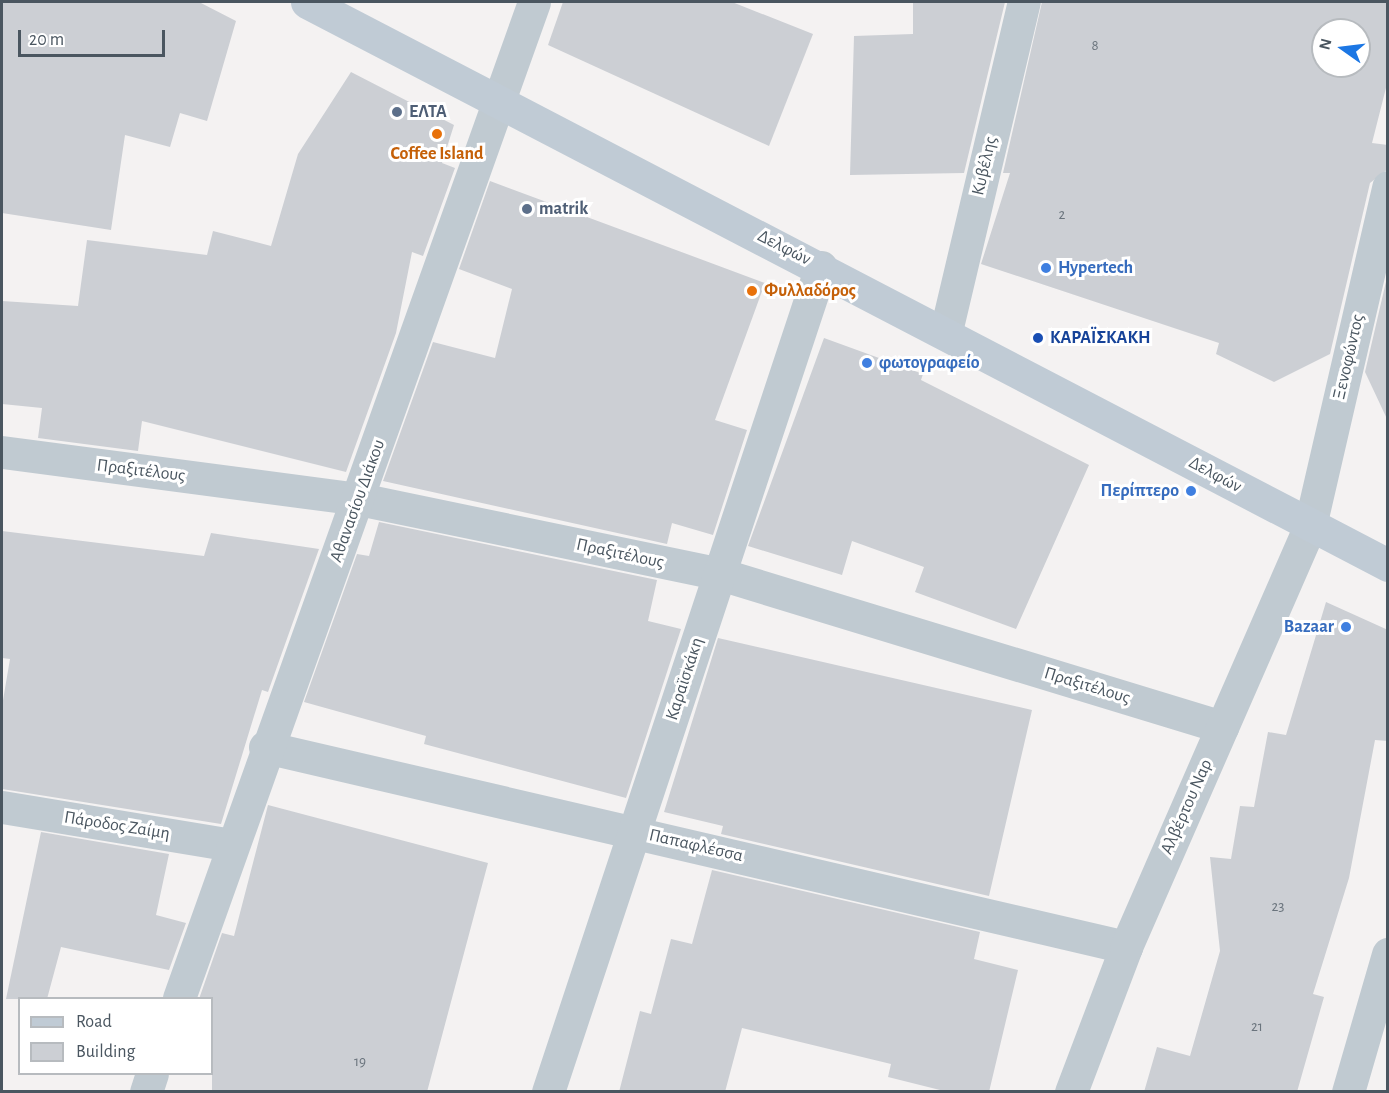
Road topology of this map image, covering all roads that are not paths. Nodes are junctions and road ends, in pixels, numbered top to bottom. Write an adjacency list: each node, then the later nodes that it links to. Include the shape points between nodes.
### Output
1 (307, 2): 4 (main road, Δελφών)
2 (534, 2): 4 (street, Αθανασίου Διάκου)
3 (1024, 2): 7 (street, Κυβέλης)
4 (502, 99): 6 (main road, Δελφών); 9 (street, Αθανασίου Διάκου)
5 (1388, 188): 10 (street, Ξενοφώντος)
6 (821, 267): 7 (main road, Δελφών); 12 (street, Καραϊσκάκη)
7 (946, 331): 10 (main road, Δελφών)
8 (2, 452): 9 (street, Πραξιτέλους)
9 (359, 499): 12 (street, Πραξιτέλους); 14 (street, Αθανασίου Διάκου)
10 (1310, 526): 11 (main road, Δελφών); 13 (street, Αλβέρτου Ναρ)
11 (1388, 565)
12 (720, 574): 13 (street, Πραξιτέλους); 16 (street, Καραϊσκάκη)
13 (1222, 727): 18 (street, Αλβέρτου Ναρ)
14 (265, 747): 16 (street, Παπαφλέσσα); 17 (street, Αθανασίου Διάκου)
15 (2, 807): 17 (street, Πάροδος Ζαίμη)
16 (634, 832): 18 (street, Παπαφλέσσα); 23 (street, Καραϊσκάκη)
17 (232, 845): 20 (street, Αθανασίου Διάκου)
18 (1126, 947): 24 (street, Αλβέρτου Ναρ)
19 (1388, 954): 25 (street)
20 (180, 997)
21 (152, 1075): 22 (street)
22 (146, 1092)
23 (548, 1092)
24 (1071, 1092)
25 (1348, 1092)

